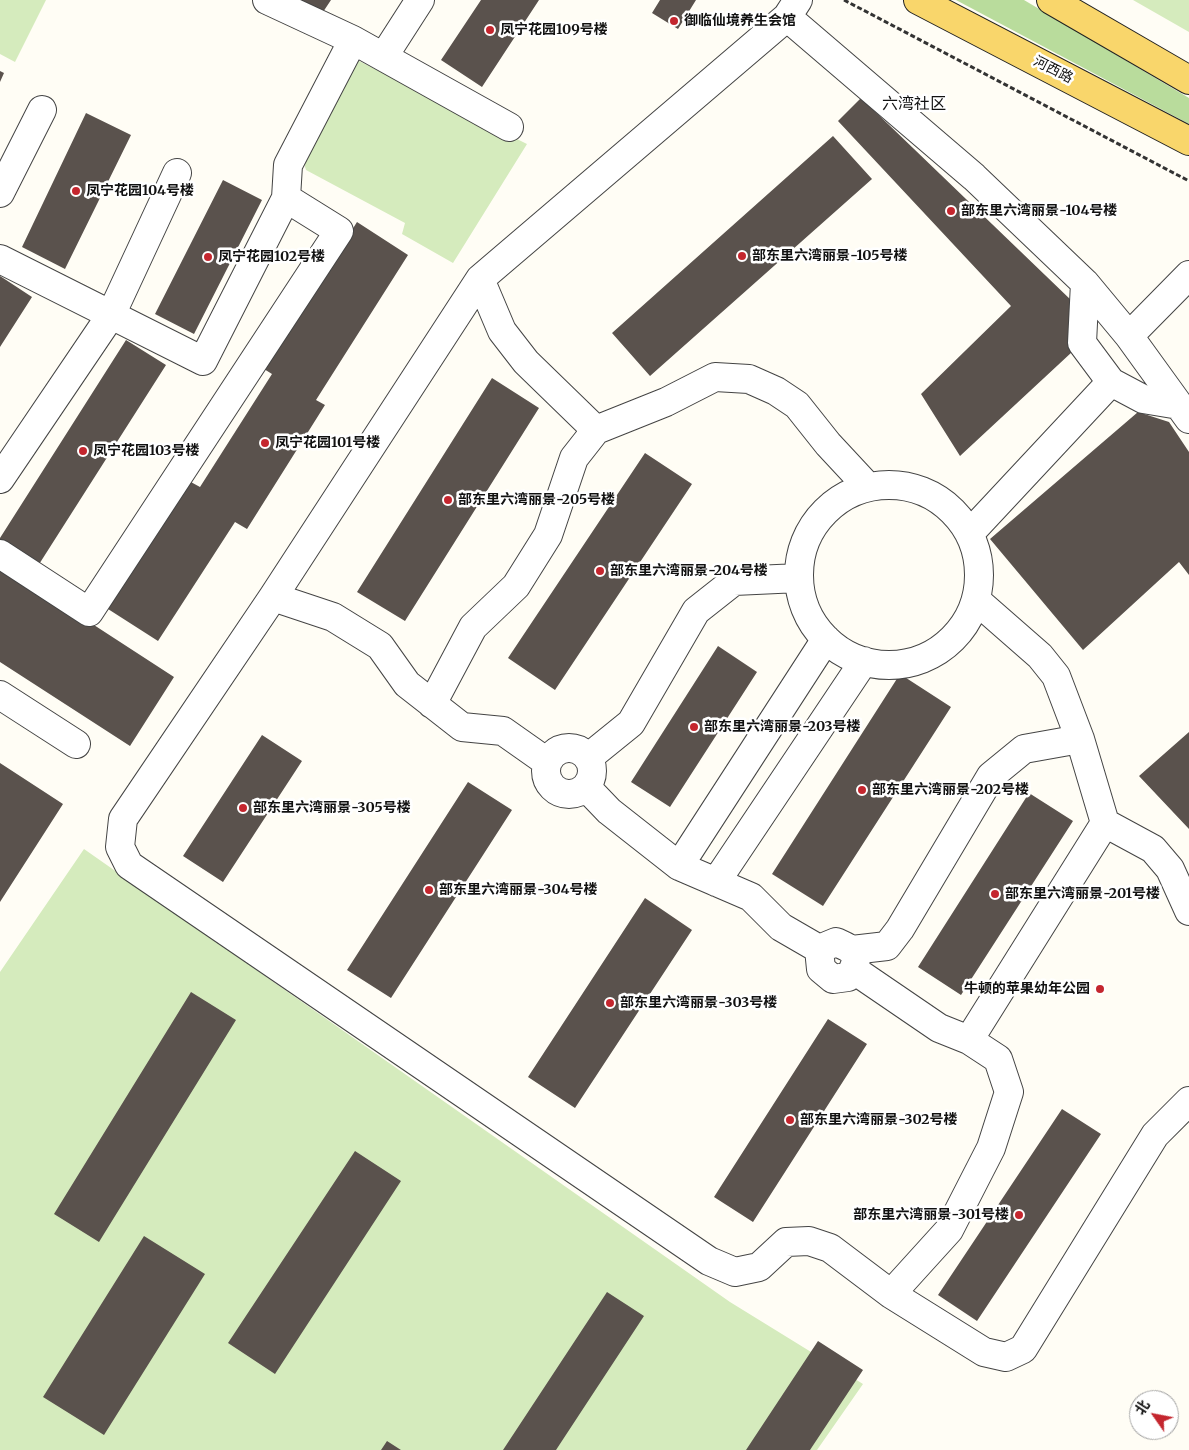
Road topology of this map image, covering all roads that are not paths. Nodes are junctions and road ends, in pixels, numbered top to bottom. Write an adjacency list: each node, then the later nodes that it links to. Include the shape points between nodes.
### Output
1 (267, 0): 6 (street)
2 (420, 0): 7 (street)
3 (918, 0): 11 (main road, 河西路)
4 (1051, 0): 8 (main road)
5 (792, 8): 17 (street); 18 (street)
6 (352, 40): 7 (street); 14 (street, via 288,165)
7 (384, 56): 10 (street)
8 (1189, 80)
9 (42, 110): 13 (street)
10 (509, 127)
11 (1189, 141)
12 (177, 173): 19 (street)
13 (0, 193)
14 (286, 198): 21 (street); 23 (street, via 339,231)
15 (0, 259): 19 (street)
16 (1189, 275): 20 (street)
17 (480, 279): 25 (street, via 502,331 526,362); 31 (street)
18 (1085, 283): 20 (street); 22 (street, via 1082,342)
19 (111, 315): 21 (street); 26 (street)
20 (1129, 336): 24 (street)
21 (203, 361): 23 (street)
22 (1111, 382): 24 (street, via 1143,399); 28 (street)
23 (238, 385): 29 (street, via 89,612)
24 (1184, 412)
25 (596, 430): 27 (street, via 666,402 715,377 749,379 797,405); 36 (street, via 574,458 548,534 516,586 473,628)
26 (0, 480)
27 (868, 487): 28 (street, via 898,485 927,492 952,509); 30 (street, via 846,496 826,511 811,531 802,554)
28 (970, 533): 32 (street, via 978,555 980,578)
29 (0, 554)
30 (800, 578): 33 (street, via 803,601 812,622); 39 (street, via 734,582 696,612 631,723)
31 (272, 597): 36 (street, via 333,617 380,646 407,684); 49 (street, via 122,819 120,847 129,865 709,1261 736,1272 759,1267 786,1242 809,1241 830,1248)
32 (976, 600): 34 (street, via 964,626 945,646 920,660 892,665); 37 (street, via 1040,656 1056,676)
33 (826, 639): 34 (street); 43 (street)
34 (864, 661): 44 (street)
35 (0, 695): 38 (street)
36 (432, 704): 40 (street, via 462,728 503,731)
37 (1080, 740): 42 (street); 46 (street, via 1024,749 991,776 900,929 887,946)
38 (76, 744)
39 (588, 757): 40 (street, via 576,748 561,748); 41 (street, via 593,772)
40 (547, 762): 41 (street, via 547,781 558,792 573,794)
41 (586, 787): 43 (street, via 610,811)
42 (1105, 823): 45 (street, via 1153,850 1170,869); 47 (street)
43 (679, 866): 44 (street)
44 (716, 882): 46 (street, via 751,897 781,927 819,949 821,969 833,979 848,977)
45 (1189, 911)
46 (853, 960): 47 (street, via 938,1028)
47 (969, 1040): 49 (street, via 998,1059 1009,1092 991,1148 949,1230)
48 (1189, 1101): 49 (street, via 1155,1135 1023,1349 1006,1357 984,1352)
49 (891, 1294)

